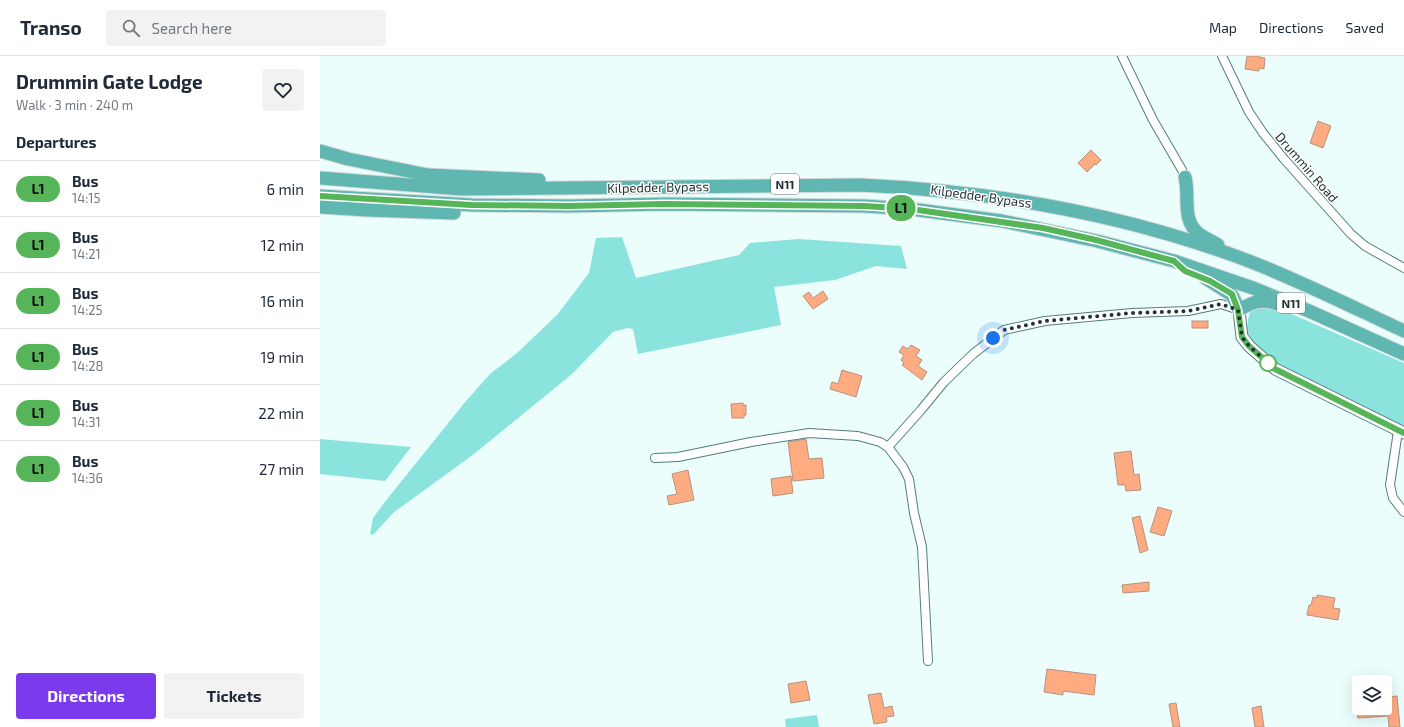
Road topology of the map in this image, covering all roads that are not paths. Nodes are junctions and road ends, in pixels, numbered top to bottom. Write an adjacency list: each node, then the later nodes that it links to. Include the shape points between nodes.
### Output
1 (1122, 56): 4 (street, via 1152,120)
2 (1222, 56): 12 (street, Drummin Road, via 1249,112 1284,159 1351,234 1365,246)
3 (320, 151): 6 (highway, N11, via 428,175)
4 (1185, 177): 10 (highway, N11, via 1188,188 1186,210 1191,224 1198,233)
5 (320, 178): 6 (highway, Kilpedder Bypass / N11, via 462,189)
6 (671, 186): 10 (highway, Kilpedder Bypass / N11, via 861,184 1019,200 1151,229)
7 (320, 196): 8 (highway, Kilpedder Bypass / N11, via 472,205)
8 (569, 206): 9 (highway, N11, via 495,214); 11 (highway, Kilpedder Bypass / N11, via 696,204 911,209 1043,228)
9 (320, 207)
10 (1241, 258): 15 (highway, Kilpedder Bypass / N11)
11 (1174, 261): 13 (highway, N11, via 1185,271 1210,281 1232,294); 14 (highway, Kilpedder Bypass / N11, via 1253,288)
12 (1404, 268)
13 (1238, 310): 14 (highway, N11, via 1251,303 1269,301 1292,310); 17 (main road, via 1242,337 1275,369); 18 (street, via 1221,304 1188,311 1045,321 1004,330 973,354 944,382)
14 (1309, 311): 16 (highway, Kilpedder Bypass / N11)
15 (1404, 331)
16 (1404, 354)
17 (1401, 432): 20 (street, via 1390,485 1393,498)
18 (888, 447): 19 (street, via 858,436 809,433 678,457); 21 (street, via 909,479 922,547)
19 (655, 458)
20 (1404, 512)
21 (928, 661)

